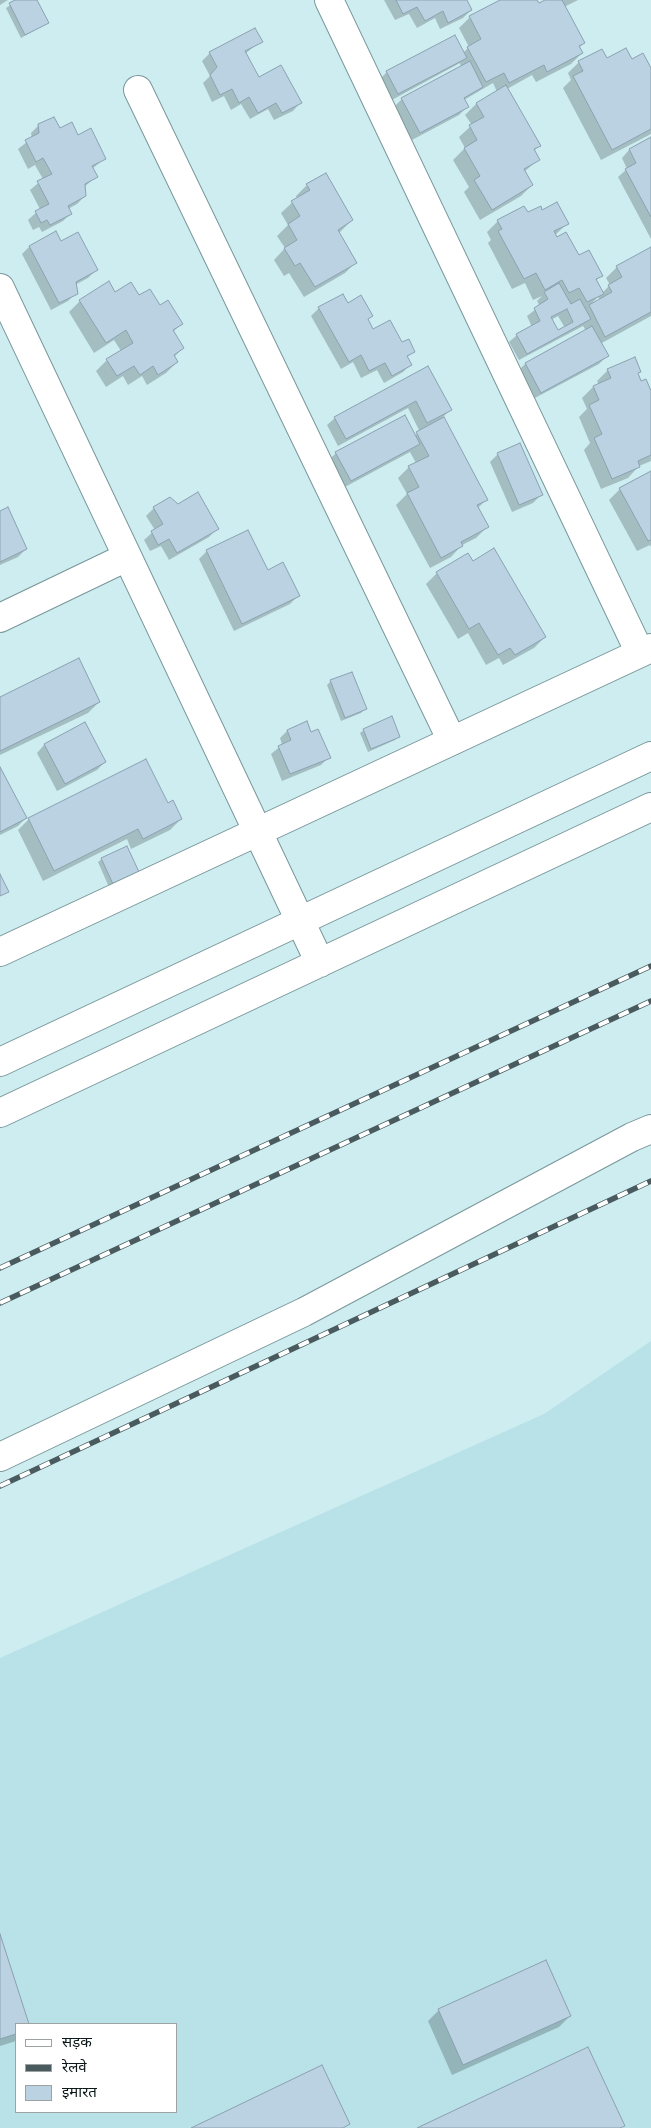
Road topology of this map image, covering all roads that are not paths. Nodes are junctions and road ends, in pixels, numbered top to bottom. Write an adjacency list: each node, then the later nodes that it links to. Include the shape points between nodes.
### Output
1 (329, 0): 6 (street)
2 (138, 90): 7 (street)
3 (0, 288): 4 (street)
4 (127, 557): 5 (street); 10 (street)
5 (0, 618)
6 (645, 650): 7 (street)
7 (452, 741): 10 (street)
8 (651, 756): 11 (street)
9 (651, 807): 13 (street)
10 (258, 832): 11 (street); 12 (street)
11 (300, 921): 13 (street); 14 (street)
12 (0, 952)
13 (320, 963): 15 (street)
14 (0, 1062)
15 (0, 1113)
16 (651, 1128): 17 (street, via 304,1312)
17 (0, 1457)

